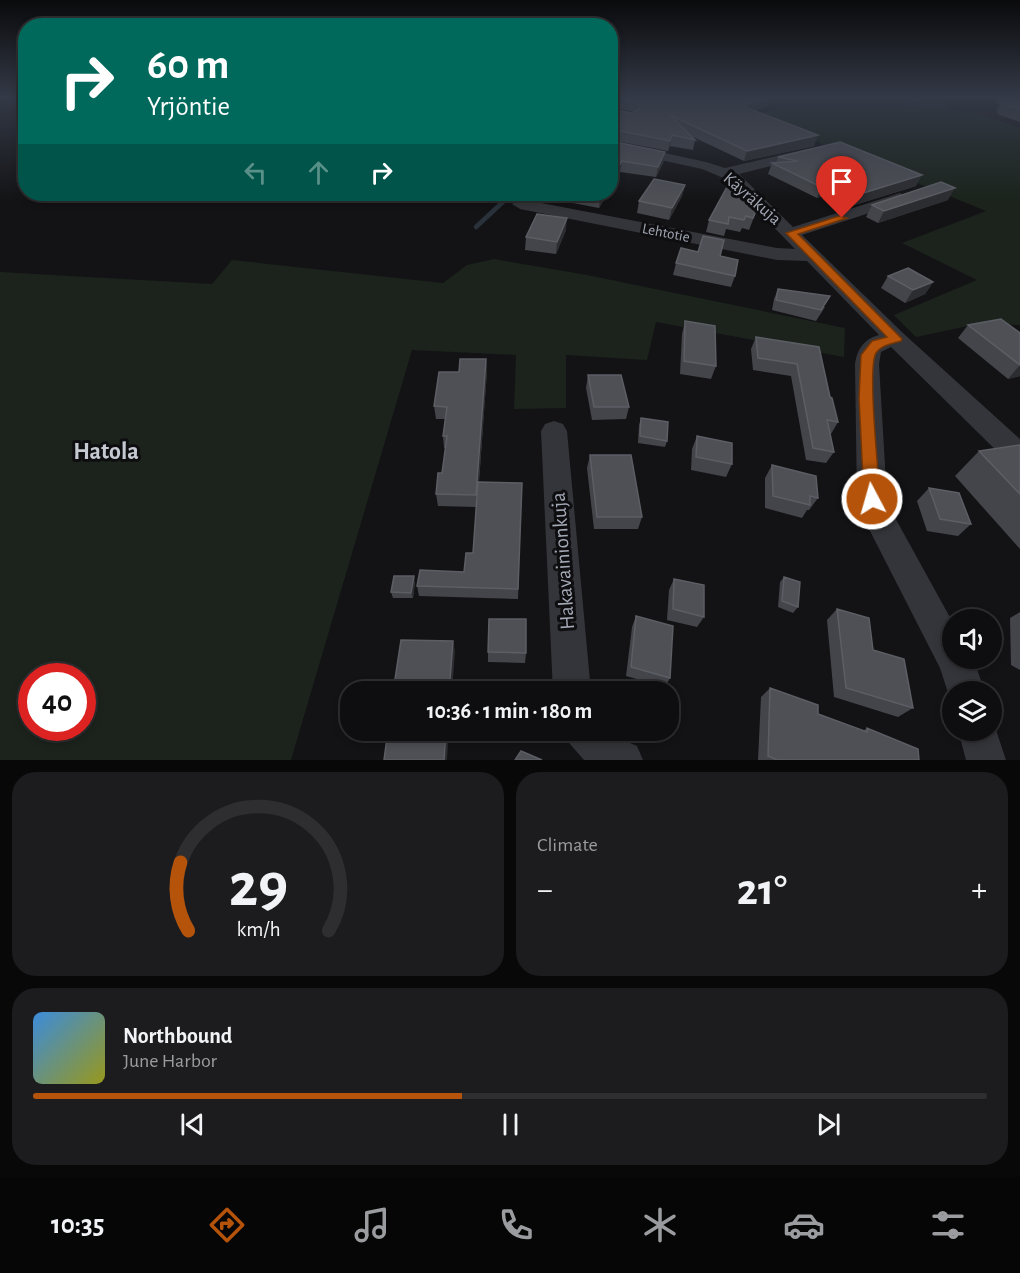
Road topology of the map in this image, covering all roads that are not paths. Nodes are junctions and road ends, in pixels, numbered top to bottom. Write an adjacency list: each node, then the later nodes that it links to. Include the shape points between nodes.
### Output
1 (618, 147): 3 (street, Käyräkuja)
2 (823, 150): 3 (street)
3 (725, 173): 6 (street, Käyräkuja)
4 (915, 193): 6 (street)
5 (520, 204): 7 (street, Lehtotie, via 777,254)
6 (791, 233): 7 (street, Käyräkuja)
7 (813, 256): 8 (street, Käyräkuja)
8 (896, 339): 10 (street, Käyräkuja); 11 (street, via 876,344 868,355 866,398 872,499)
9 (554, 431): 12 (street, Hakavainionkuja)
10 (1020, 456)
11 (942, 635)
12 (571, 681)
13 (594, 741): 15 (street, via 604,752)
14 (980, 741): 16 (street)
15 (623, 760)
16 (986, 760)

